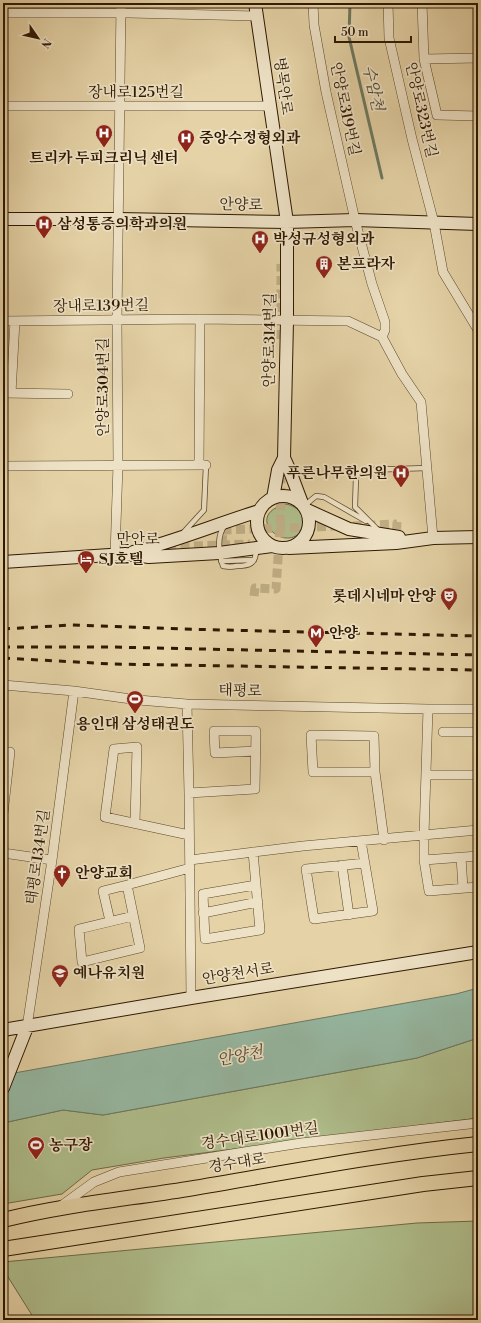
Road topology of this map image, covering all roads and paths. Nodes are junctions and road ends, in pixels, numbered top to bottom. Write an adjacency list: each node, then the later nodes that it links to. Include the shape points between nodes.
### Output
1 (121, 3): 7 (street, 안양로304번길)
2 (255, 3): 8 (street, 병목안로)
3 (313, 3): 17 (street, 안양로319번길, via 314,25 326,92)
4 (388, 3): 19 (street, 안양로323번길, via 389,38)
5 (422, 3): 10 (street)
6 (3, 13): 7 (street)
7 (121, 14): 8 (street); 12 (street, 안양로304번길)
8 (257, 16): 13 (street, 병목안로)
9 (478, 58): 10 (street)
10 (424, 60): 14 (street, via 437,115)
11 (3, 106): 12 (street, 장내로125번길)
12 (119, 106): 13 (street, 장내로125번길); 16 (street, 안양로304번길)
13 (270, 106): 18 (street, 병목안로)
14 (478, 116)
15 (3, 219): 16 (street, 안양로)
16 (118, 219): 18 (street, 안양로); 21 (street, 안양로304번길)
17 (355, 220): 18 (street, 안양로); 19 (street, 안양로); 27 (street, 안양로319번길, via 372,284 386,322)
18 (287, 222): 25 (street, 안양로314번길)
19 (434, 223): 20 (street, 안양로); 26 (street, 안양로323번길, via 443,272)
20 (478, 224)
21 (117, 319): 22 (street, 장내로139번길); 24 (street, 장내로139번길); 31 (street, 안양로304번길)
22 (200, 319): 25 (street, 장내로139번길); 32 (street)
23 (3, 321): 24 (street, 장내로139번길)
24 (15, 321): 28 (street)
25 (287, 321): 27 (street, 장내로139번길, via 348,321); 30 (street, 안양로314번길)
26 (476, 324)
27 (382, 337): 34 (street, via 421,402)
28 (7, 393): 29 (street)
29 (68, 394)
30 (284, 458): 35 (street, via 278,470); 36 (street)
31 (118, 465): 32 (street); 33 (street); 46 (street, 안양로304번길)
32 (202, 465): 42 (lane, via 204,510)
33 (3, 466)
34 (427, 468): 39 (lane, via 366,470 356,477 355,507); 43 (street)
35 (273, 498): 36 (street, via 293,497); 37 (street, via 267,501)
36 (304, 506): 39 (lane, via 316,496 324,497); 40 (street, via 349,529); 45 (street, via 310,519 309,529 305,538)
37 (259, 512): 38 (street); 44 (street, via 258,531)
38 (228, 521): 42 (street); 47 (lane, via 222,529)
39 (372, 525): 40 (lane)
40 (384, 536): 43 (street)
41 (478, 537): 43 (street)
42 (177, 539): 46 (street)
43 (428, 539): 45 (street)
44 (272, 546): 45 (street); 47 (street, 만안로, via 255,554)
45 (289, 548)
46 (120, 554): 47 (street, 만안로); 48 (street, 만안로)
47 (220, 557)
48 (3, 562)
49 (3, 685): 50 (street, 태평로)
50 (74, 691): 51 (street, 태평로); 73 (street, 태평로134번길)
51 (187, 704): 52 (street, 태평로); 61 (street)
52 (428, 709): 53 (street, 태평로); 60 (street)
53 (478, 709)
54 (443, 732): 55 (street)
55 (478, 732)
56 (3, 752): 62 (street, via 10,752)
57 (256, 752): 57 (street, via 256,731 214,731 215,753); 61 (street, via 255,789)
58 (375, 772): 58 (street, via 374,736 311,735 313,772); 67 (street)
59 (478, 774): 60 (street)
60 (426, 775): 66 (street)
61 (189, 793): 65 (street)
62 (3, 808)
63 (135, 823): 63 (street, via 106,817 114,748 137,747); 65 (street)
64 (478, 830): 66 (street)
65 (189, 835): 76 (street)
66 (424, 835): 67 (street); 74 (street)
67 (384, 840): 68 (street)
68 (361, 842): 69 (street); 75 (street)
69 (253, 852): 76 (street); 79 (street)
70 (3, 853): 73 (street)
71 (478, 856): 72 (street)
72 (461, 857): 74 (street); 81 (street)
73 (52, 860): 89 (street, 태평로134번길)
74 (424, 860): 81 (street, via 429,891)
75 (365, 863): 77 (street); 84 (street, via 372,911)
76 (190, 864): 78 (street); 88 (street)
77 (342, 865): 84 (street); 84 (street, via 306,869 314,919)
78 (127, 885): 85 (street); 86 (street, via 104,891)
79 (256, 885): 82 (street); 83 (street, via 202,894)
80 (478, 887): 81 (street)
81 (463, 888)
82 (258, 902): 83 (street); 83 (street, via 260,930 205,939)
83 (203, 913)
84 (349, 915)
85 (133, 916): 86 (street); 86 (street, via 140,948 82,962 80,929)
86 (110, 921)
87 (478, 952): 88 (street, 안양천서로)
88 (191, 998): 89 (street, 안양천서로)
89 (27, 1027): 90 (street, 안양천서로); 91 (street)
90 (3, 1030)
91 (3, 1088)
92 (478, 1123): 95 (street, 경수대로1001번길, via 301,1143 119,1172 94,1182)
93 (478, 1144): 95 (main road, 경수대로, via 422,1150)
94 (478, 1178): 97 (main road, via 423,1184)
95 (56, 1209): 96 (main road, 경수대로)
96 (3, 1220)
97 (3, 1248)

